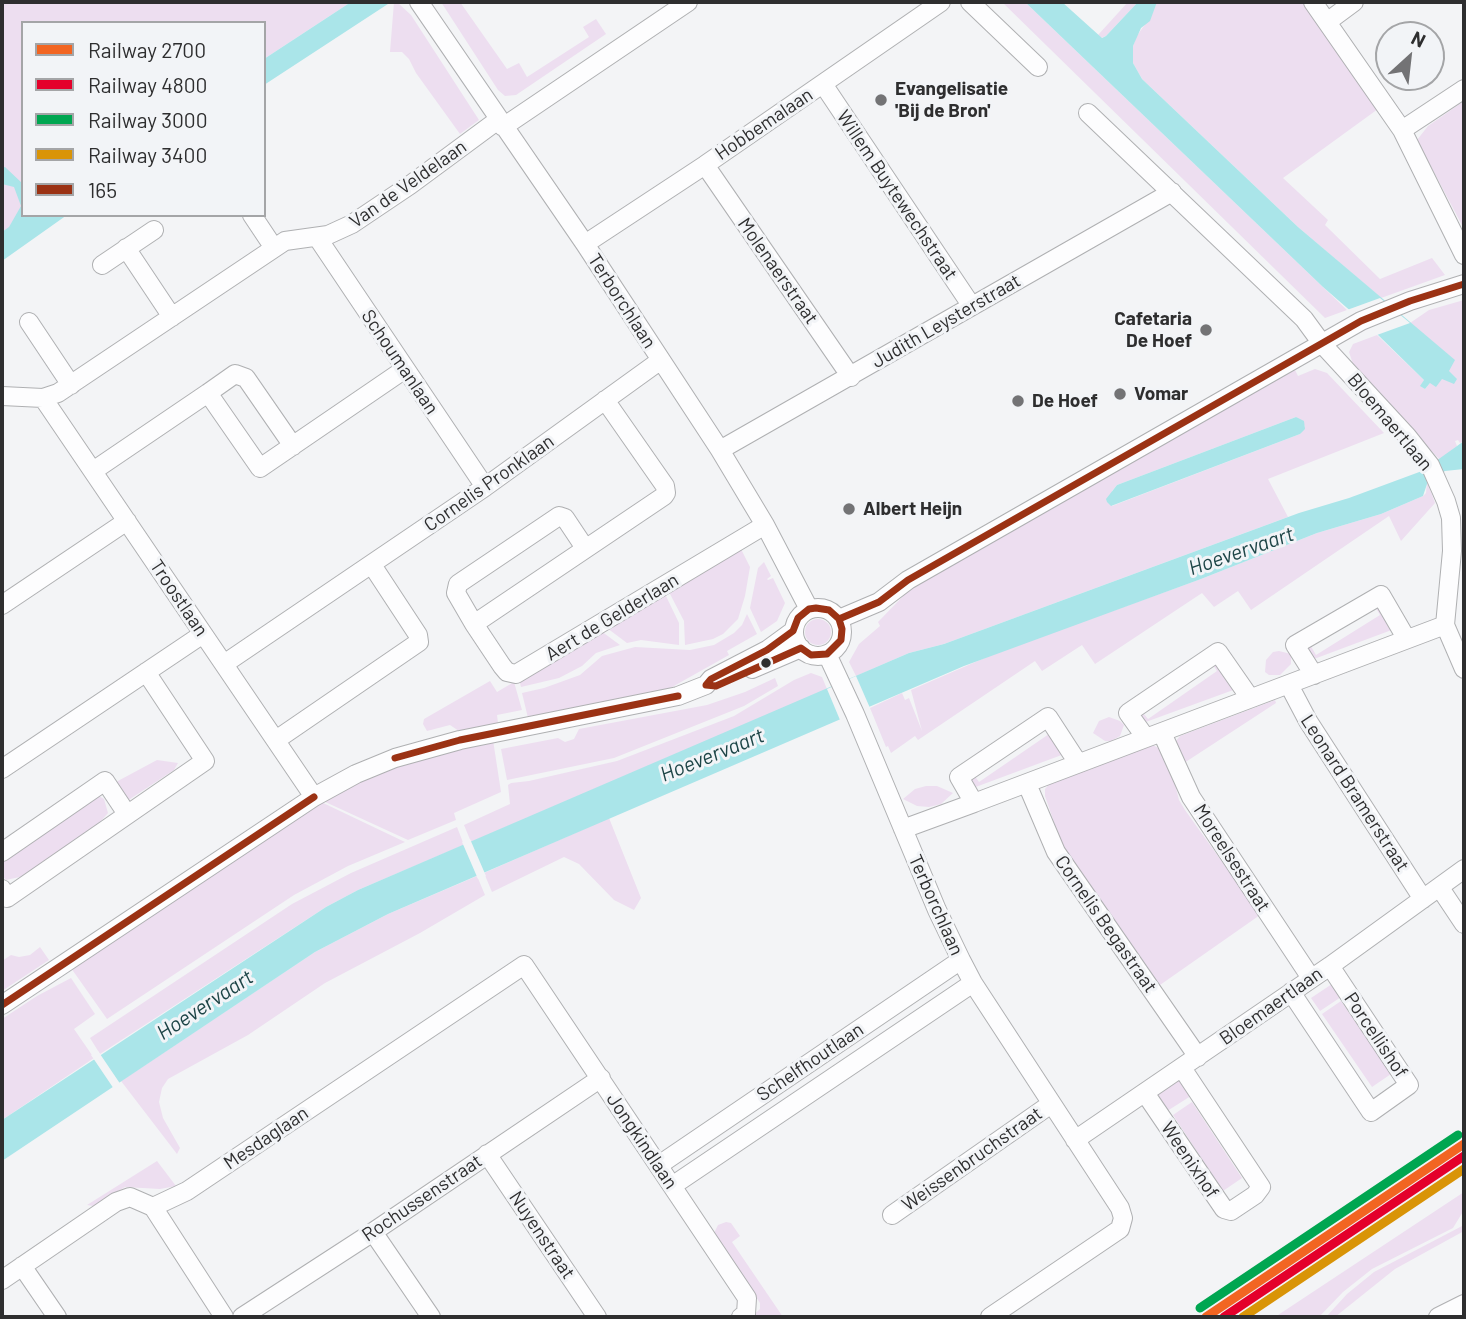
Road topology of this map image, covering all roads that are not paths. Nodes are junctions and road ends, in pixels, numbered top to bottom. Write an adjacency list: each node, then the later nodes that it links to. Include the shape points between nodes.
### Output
1 (419, 2): 12 (street, Terborchlaan)
2 (688, 2): 12 (street, Van de Veldelaan)
3 (941, 2): 9 (street, Hobbemalaan)
4 (970, 2): 8 (street)
5 (1312, 2): 7 (street)
6 (1354, 2): 7 (street)
7 (1327, 22): 13 (street)
8 (1038, 67)
9 (823, 84): 14 (street, Hobbemalaan); 25 (street, Willem Buytewechstraat)
10 (1464, 89): 13 (street)
11 (1088, 113): 15 (street)
12 (501, 123): 18 (street, Van de Veldelaan, via 360,218); 19 (street, Terborchlaan)
13 (1402, 131): 22 (street)
14 (705, 165): 19 (street, Hobbemalaan); 31 (street, Molenaerstraat)
15 (1172, 192): 25 (street, Judith Leysterstraat); 28 (street, via 1304,320)
16 (253, 217): 21 (street)
17 (153, 230): 20 (street)
18 (317, 237): 21 (street, Van de Veldelaan, via 291,239); 30 (street, Schoumanlaan)
19 (585, 244): 29 (street, Terborchlaan)
20 (126, 248): 23 (street); 26 (street)
21 (274, 248): 26 (street, Van de Veldelaan)
22 (1464, 255)
23 (103, 265)
24 (1464, 284): 28 (street, via 1361,321)
25 (971, 305): 31 (street, Judith Leysterstraat)
26 (173, 317): 32 (street, Van de Veldelaan)
27 (29, 322): 32 (street)
28 (1323, 345): 47 (street, via 908,580 878,602); 49 (street, Bloemaertlaan, via 1407,436 1433,471 1447,501 1451,578)
29 (661, 360): 36 (street, Cornelis Pronklaan); 38 (street, Terborchlaan)
30 (405, 369): 37 (street); 40 (street, Schoumanlaan)
31 (851, 377): 38 (street, Judith Leysterstraat)
32 (71, 385): 35 (street, Van de Veldelaan)
33 (208, 393): 37 (street, via 235,374 246,378); 37 (street, via 260,468); 39 (street)
34 (2, 396): 35 (street, Van de Veldelaan)
35 (43, 398): 39 (street, Troostlaan)
36 (605, 400): 40 (street, Cornelis Pronklaan); 43 (street, via 666,493)
37 (293, 446)
38 (720, 450): 42 (street, Terborchlaan)
39 (93, 471): 41 (street, Troostlaan)
40 (485, 487): 44 (street, Cornelis Pronklaan)
41 (127, 521): 45 (street); 51 (street, Troostlaan)
42 (765, 525): 46 (street, Terborchlaan); 48 (street, Aert de Gelderlaan, via 516,674 507,672)
43 (585, 548): 48 (street); 48 (street, via 562,516 545,524 458,584 456,593)
44 (372, 565): 55 (street, Cornelis Pronklaan); 63 (street, via 419,642)
45 (4, 597)
46 (809, 609): 47 (street, via 829,610); 50 (street)
47 (839, 619): 54 (street, via 841,640)
48 (474, 624)
49 (1445, 625): 52 (street); 56 (street)
50 (793, 631): 53 (street); 59 (street)
51 (203, 634): 55 (street, Troostlaan); 57 (street)
52 (1406, 638): 58 (street); 58 (street, via 1381,595 1295,645)
53 (801, 648): 54 (street, via 811,654); 59 (street, via 716,686)
54 (827, 654): 70 (street, Terborchlaan)
55 (224, 664): 63 (street, Troostlaan)
56 (1464, 669)
57 (145, 672): 65 (street); 69 (street, via 205,761)
58 (1314, 675): 60 (street)
59 (706, 685): 67 (street, via 678,696 426,748 356,774)
60 (1289, 685): 61 (street); 75 (street, Leonard Bramerstraat)
61 (1250, 698): 62 (street); 62 (street, Moreelsestraat, via 1218,652 1128,713)
62 (1154, 735): 64 (street); 80 (street, Moreelsestraat)
63 (276, 740): 67 (street, Troostlaan)
64 (1077, 763): 66 (street); 68 (street, via 1048,717 959,777)
65 (2, 768)
66 (1027, 784): 68 (street); 84 (street, Cornelis Begastraat, via 1056,852)
67 (314, 797): 83 (street)
68 (974, 803): 70 (street)
69 (127, 814): 71 (street, via 105,781); 74 (street, via 7,898)
70 (903, 830): 77 (street, Terborchlaan)
71 (2, 852)
72 (1464, 869): 73 (street, Bloemaertlaan)
73 (1440, 888): 75 (street, Bloemaertlaan); 76 (street)
74 (2, 889)
75 (1423, 899): 79 (street, Bloemaertlaan)
76 (1464, 924)
77 (961, 960): 81 (street, Terborchlaan); 91 (street, Schelfhoutlaan)
78 (524, 965): 86 (street, Jongkindlaan); 93 (street, Mesdaglaan, via 187,1191)
79 (1330, 966): 80 (street, Bloemaertlaan); 82 (street, Porcellishof, via 1409,1085 1371,1112)
80 (1311, 978): 82 (street, Bloemaertlaan)
81 (973, 983): 88 (street, Terborchlaan); 92 (street, Schelfhoutlaan)
82 (1291, 992): 84 (street, Bloemaertlaan)
83 (2, 1006)
84 (1198, 1057): 85 (street, Bloemaertlaan)
85 (1182, 1068): 87 (street, Bloemaertlaan); 87 (street, Weenixhof, via 1261,1187 1255,1195 1231,1210 1224,1209)
86 (601, 1078): 90 (street, Rochussenstraat); 91 (street, Jongkindlaan)
87 (1145, 1093): 89 (street, Bloemaertlaan)
88 (1052, 1104): 89 (street, Terborchlaan); 94 (street, Weissenbruchstraat)
89 (1075, 1140): 105 (street, Terborchlaan, via 1120,1208 1123,1224)
90 (487, 1154): 95 (street, Rochussenstraat); 103 (street, Nuyenstraat)
91 (659, 1165): 92 (street, Jongkindlaan)
92 (672, 1185): 104 (street, Jongkindlaan, via 747,1298 746,1314)
93 (153, 1208): 96 (street, via 130,1197 116,1202); 100 (street)
94 (892, 1215)
95 (373, 1232): 101 (street, Rochussenstraat); 102 (street)
96 (23, 1266): 97 (street); 99 (street)
97 (2, 1280)
98 (1464, 1304): 106 (street)
99 (57, 1317)
100 (224, 1317)
101 (242, 1317)
102 (431, 1317)
103 (597, 1317)
104 (741, 1317)
105 (990, 1317)
106 (1438, 1317)

